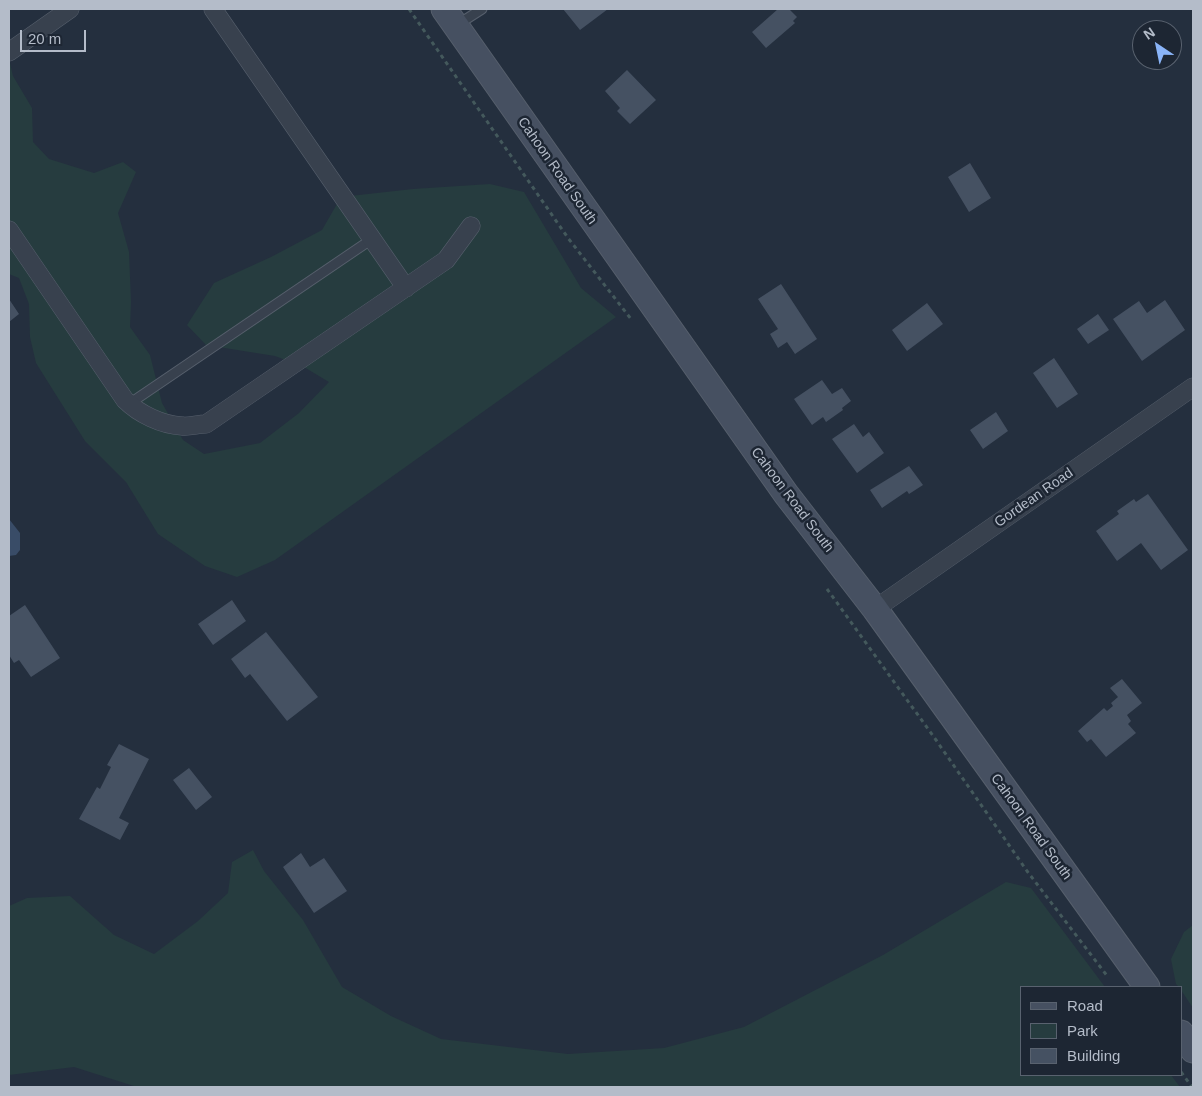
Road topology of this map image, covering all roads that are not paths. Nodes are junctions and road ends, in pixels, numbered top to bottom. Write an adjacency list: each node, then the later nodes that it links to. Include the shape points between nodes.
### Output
1 (70, 9): 5 (street)
2 (213, 9): 8 (street)
3 (482, 9): 4 (lane)
4 (450, 17): 12 (main road, Cahoon Road South, via 786,494)
5 (9, 52)
6 (472, 226): 9 (street, via 446,260)
7 (9, 230): 11 (street)
8 (372, 239): 9 (street); 11 (lane)
9 (406, 288): 11 (street, via 206,424 182,426 156,420)
10 (1193, 387): 12 (street, Gordean Road)
11 (129, 404)
12 (875, 609): 13 (main road, Cahoon Road South)
13 (1146, 986)
14 (1182, 1034): 15 (main road)
15 (1193, 1050)

